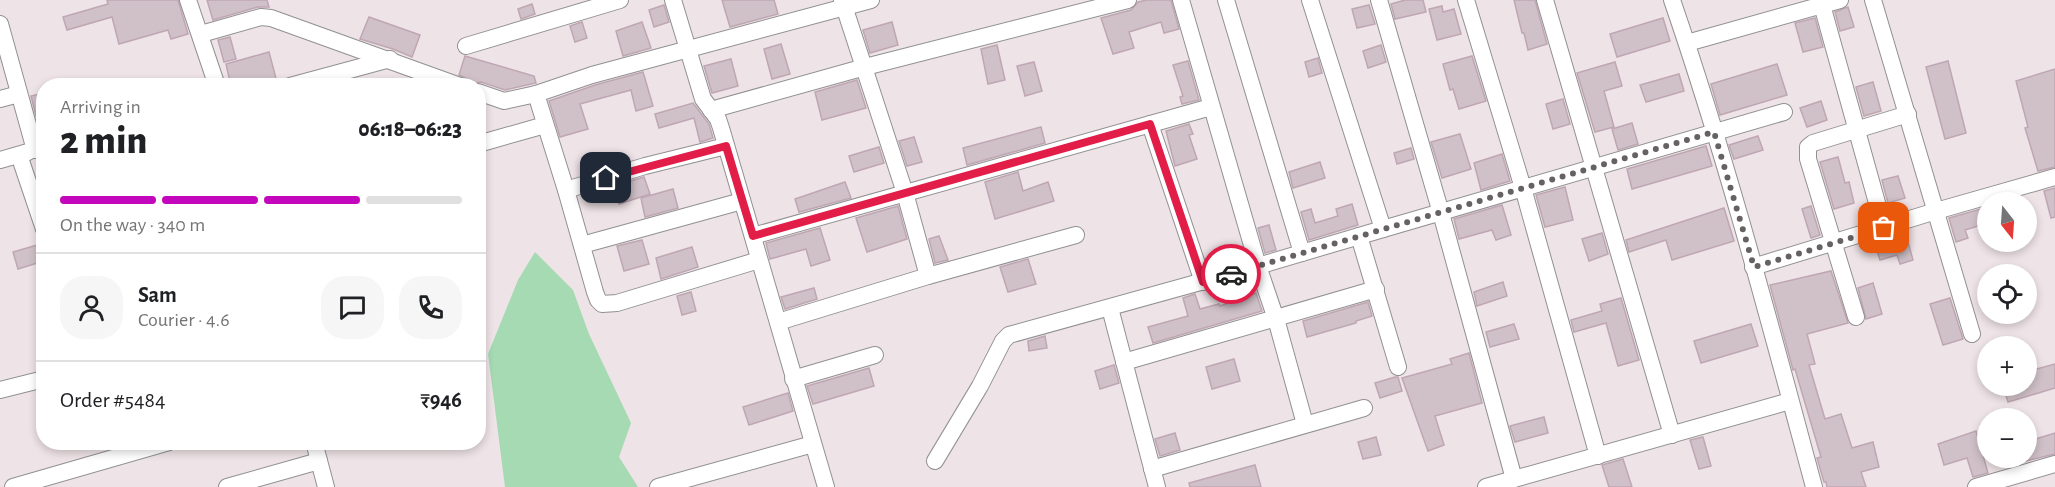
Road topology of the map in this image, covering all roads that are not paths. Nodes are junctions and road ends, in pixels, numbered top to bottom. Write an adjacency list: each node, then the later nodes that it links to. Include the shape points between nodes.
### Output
1 (188, 0): 18 (street)
2 (620, 0): 20 (street)
3 (673, 0): 21 (street)
4 (871, 0): 15 (street)
5 (1128, 0): 23 (street)
6 (1181, 0): 31 (street)
7 (1226, 0): 59 (street)
8 (1310, 0): 53 (street)
9 (1379, 0): 51 (street)
10 (1466, 0): 46 (street)
11 (1545, 0): 43 (street)
12 (1672, 0): 19 (street)
13 (1840, 0): 16 (street)
14 (1873, 0): 34 (street)
15 (843, 4): 21 (street); 23 (street)
16 (1822, 5): 19 (street); 37 (street)
17 (0, 24): 27 (street)
18 (201, 34): 22 (street, via 261,16); 24 (street)
19 (1687, 43): 38 (street)
20 (466, 45)
21 (688, 50): 28 (street); 32 (street, via 703,99)
22 (390, 59): 25 (street); 26 (street)
23 (865, 67): 32 (street); 48 (street)
24 (215, 78)
25 (320, 78)
26 (439, 78)
27 (19, 94): 30 (street); 41 (street)
28 (536, 94): 29 (street, via 504,101); 35 (street)
29 (486, 95)
30 (0, 99)
31 (1211, 107): 36 (street); 61 (street)
32 (711, 110): 40 (street)
33 (1784, 112): 38 (street)
34 (1908, 114): 37 (street); 50 (street)
35 (545, 124): 39 (street); 47 (street)
36 (1150, 124): 48 (street); 64 (street)
37 (1857, 129): 52 (street); 57 (street, via 1813,143 1806,152)
38 (1714, 132): 43 (street); 62 (street)
39 (486, 142)
40 (726, 146): 47 (street); 49 (street)
41 (33, 151): 42 (street); 44 (street)
42 (0, 160)
43 (1593, 168): 46 (street); 80 (street)
44 (36, 172)
45 (2055, 177): 50 (street)
46 (1522, 188): 51 (street); 84 (street)
47 (566, 190): 58 (street)
48 (905, 193): 55 (street); 63 (street)
49 (742, 201): 55 (street); 58 (street)
50 (1936, 211): 52 (street); 70 (street)
51 (1441, 213): 53 (street); 89 (street)
52 (1884, 228): 57 (street)
53 (1383, 229): 56 (street)
54 (1076, 235): 63 (street)
55 (753, 236): 60 (street)
56 (1359, 236): 59 (street); 65 (street)
57 (1834, 244): 62 (street); 67 (street)
58 (582, 245): 60 (street, via 602,304 617,303)
59 (1302, 253): 61 (street)
60 (759, 260): 69 (street)
61 (1258, 266): 64 (street); 68 (street)
62 (1754, 267): 77 (street)
63 (928, 276): 69 (street)
64 (1203, 282): 66 (street)
65 (1376, 289): 68 (street); 73 (street)
66 (1110, 308): 72 (street); 86 (street, via 1009,335 1003,340)
67 (1856, 317)
68 (1276, 319): 72 (street); 79 (street)
69 (778, 322): 74 (street)
70 (1972, 334)
71 (876, 355): 74 (street)
72 (1124, 362): 88 (street)
73 (1398, 367)
74 (793, 380): 81 (street)
75 (36, 381): 76 (street)
76 (0, 390)
77 (1790, 401): 80 (street); 91 (street)
78 (1364, 408): 79 (street)
79 (1305, 424): 88 (street)
80 (1672, 435): 84 (street)
81 (813, 444): 95 (street); 96 (street)
82 (142, 450): 92 (street)
83 (316, 450): 85 (street)
84 (1598, 456): 89 (street)
85 (319, 461): 93 (street); 94 (street)
86 (935, 461)
87 (2055, 464): 90 (street)
88 (1152, 469): 97 (street)
89 (1514, 479): 98 (street)
90 (2024, 480): 99 (street)
91 (1810, 486)
92 (13, 487)
93 (227, 487)
94 (326, 487)
95 (658, 487)
96 (826, 487)
97 (1157, 487)
98 (1486, 487)
99 (1976, 487)

